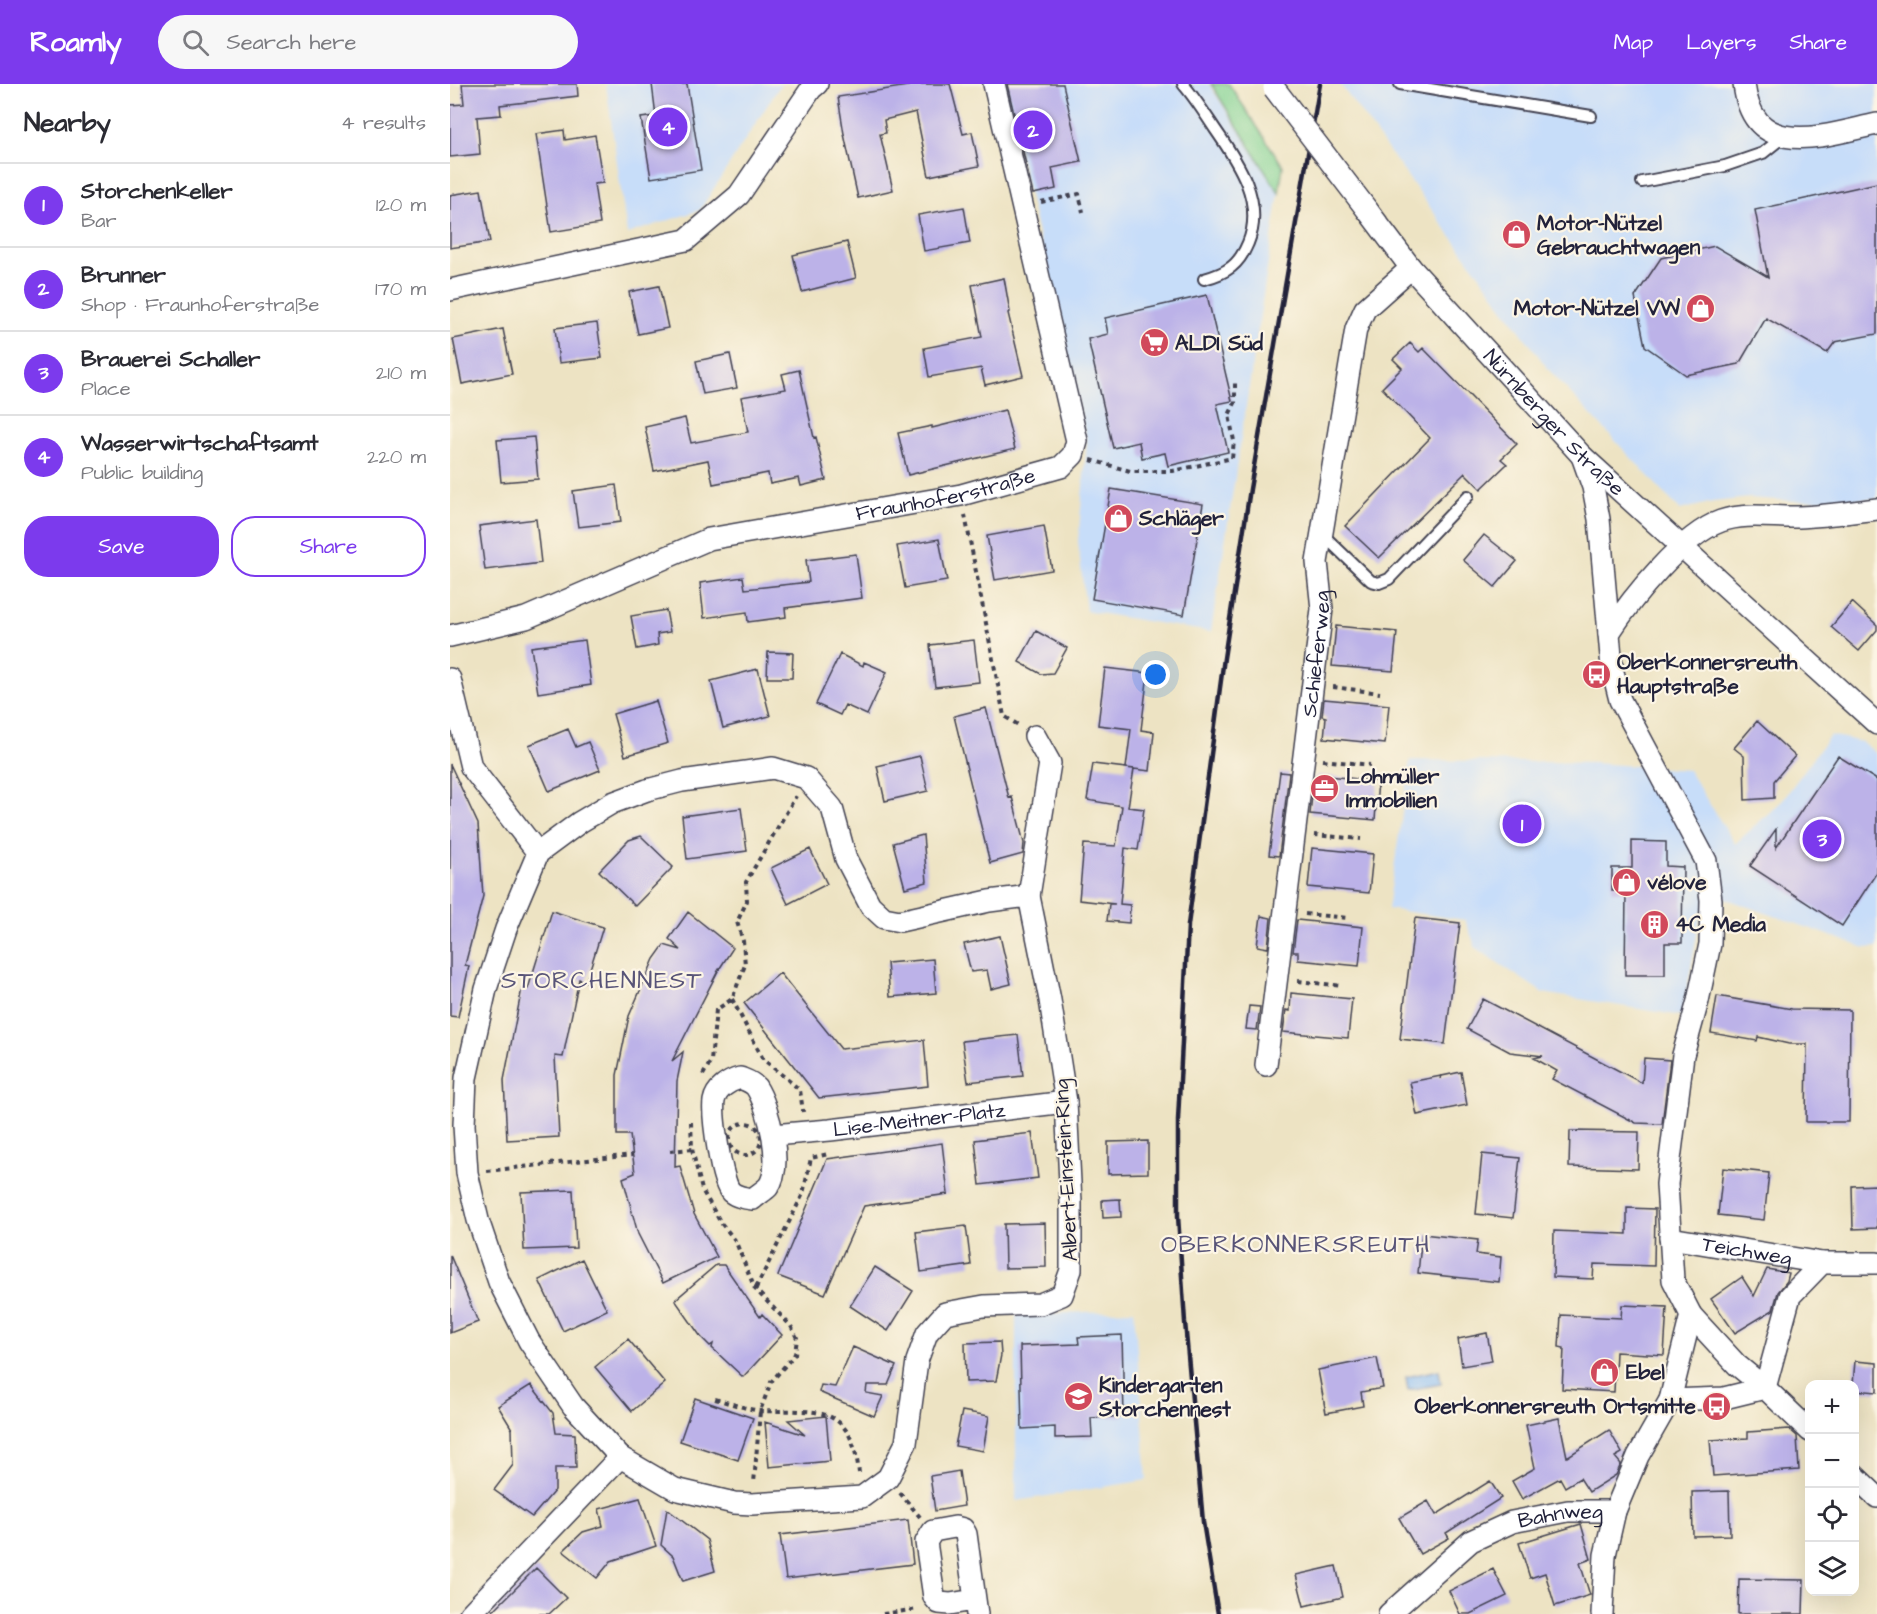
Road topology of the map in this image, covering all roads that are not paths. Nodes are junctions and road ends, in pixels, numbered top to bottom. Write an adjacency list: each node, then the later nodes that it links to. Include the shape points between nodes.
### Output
1 (817, 84): 13 (street, via 739,195 686,240)
2 (994, 84): 20 (street, Fraunhoferstraße, via 1077,441 1073,455 1061,467 961,495 708,538 526,618)
3 (1183, 84): 12 (lane, via 1238,162 1254,216 1250,240 1237,264)
4 (1400, 84): 7 (lane)
5 (1744, 84): 9 (street, via 1752,112 1770,131)
6 (1273, 86): 11 (street, Nürnberger Straße, bridge)
7 (1591, 116)
8 (1877, 124): 9 (street, via 1817,136)
9 (1783, 137): 10 (lane, via 1763,153 1725,166)
10 (1642, 182)
11 (1411, 268): 14 (street, Nürnberger Straße); 17 (street, Schieferweg, via 1365,309 1356,329)
12 (1204, 279)
13 (450, 290)
14 (1582, 456): 18 (street, Nürnberger Straße); 19 (street, via 1599,519)
15 (1468, 496): 17 (lane, via 1389,579 1379,583 1371,581)
16 (1877, 509): 18 (street, via 1724,520)
17 (1322, 534): 26 (street, Schieferweg, via 1317,562 1322,609)
18 (1682, 548): 19 (street, via 1646,582); 22 (street, Nürnberger Straße)
19 (1609, 633): 30 (street, via 1620,700 1706,861 1711,900 1710,944 1683,1055 1667,1184)
20 (450, 636)
21 (450, 679): 24 (street, via 471,767)
22 (1877, 724)
23 (1035, 736): 25 (street, Albert-Einstein-Ring, via 1050,763)
24 (538, 853): 25 (street, via 604,808 647,790 773,768 806,778 832,808 846,859 870,905 884,918 900,921); 29 (street, via 486,989 466,1078)
25 (1029, 896): 27 (street, Albert-Einstein-Ring)
26 (1266, 1065)
27 (1066, 1101): 28 (street, Lise-Meitner-Platz); 37 (street, Albert-Einstein-Ring, via 1071,1270 1062,1295 1041,1304 984,1306 945,1313 927,1333 917,1361 906,1443 888,1478 862,1497 734,1503 675,1490)
28 (773, 1135): 28 (street, via 768,1112 754,1085 740,1077 730,1080 714,1100 715,1125 730,1191 753,1199 769,1186)
29 (459, 1174): 37 (street, via 499,1282 529,1341 573,1406)
30 (1670, 1238): 31 (street, Teichweg); 33 (street, via 1673,1280)
31 (1822, 1263): 32 (street, Teichweg); 34 (street, Teichweg, via 1790,1296)
32 (1877, 1263)
33 (1691, 1314): 34 (street, via 1737,1365); 35 (street, Bahnweg)
34 (1765, 1388): 35 (street, via 1724,1398); 36 (street)
35 (1670, 1400): 40 (street, Bahnweg, via 1638,1456)
36 (1805, 1427)
37 (620, 1457): 42 (street)
38 (1859, 1480): 39 (street)
39 (1877, 1497)
40 (1615, 1511): 43 (street, Bahnweg, via 1568,1510 1512,1522 1471,1541); 44 (street, via 1605,1555)
41 (975, 1607): 41 (street, via 966,1534 955,1527 933,1531 926,1542 934,1597 939,1603)
42 (470, 1614)
43 (1389, 1614)
44 (1602, 1614)

